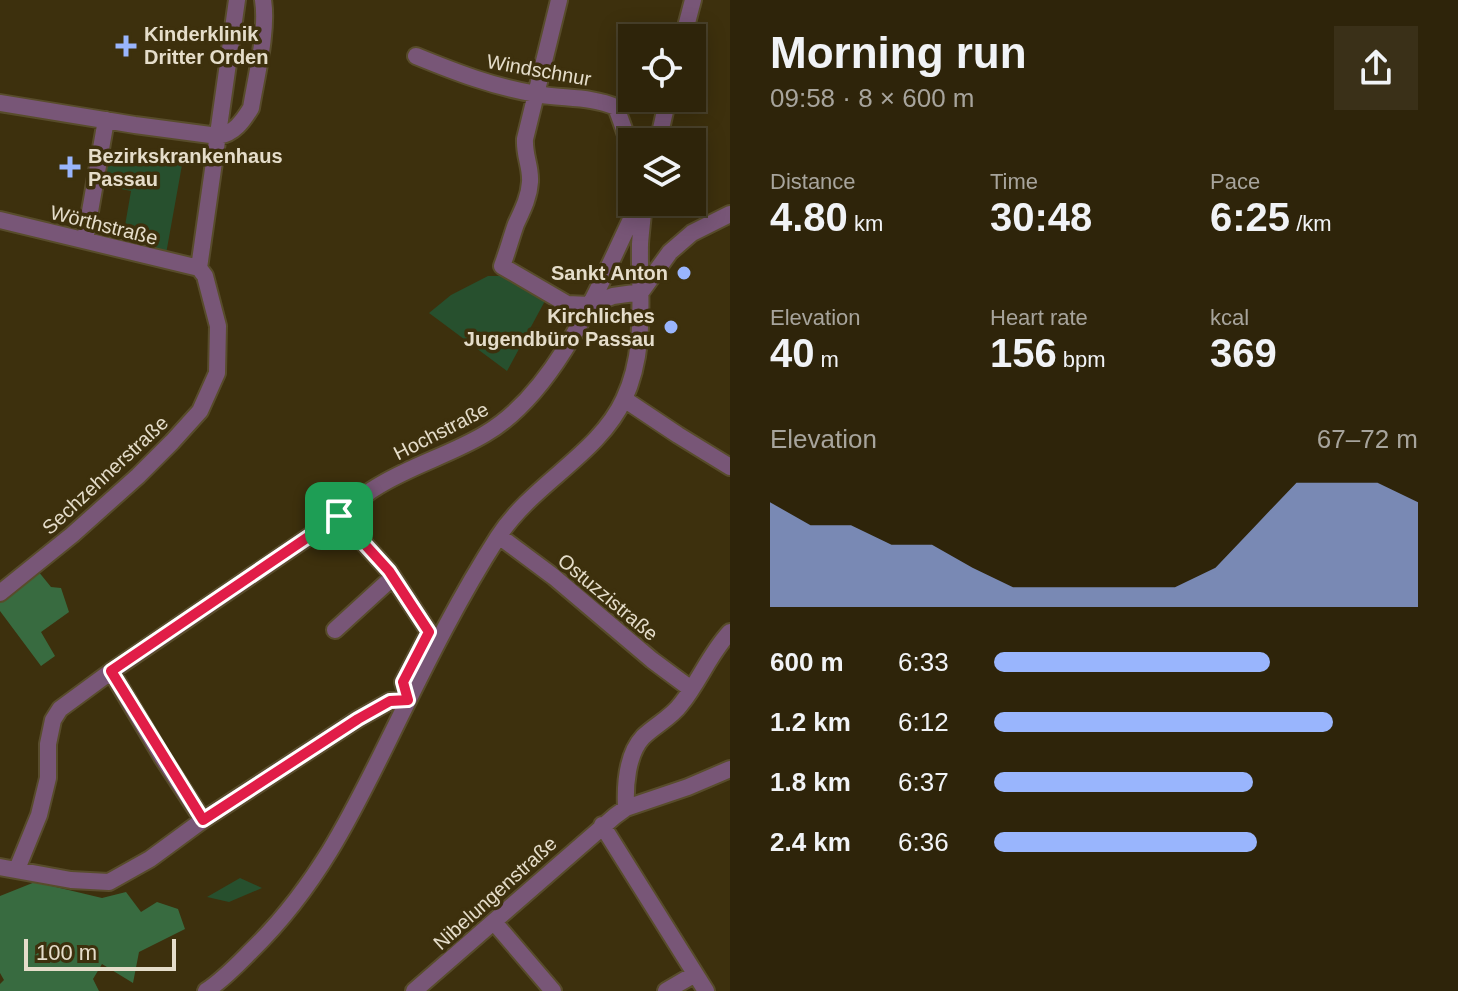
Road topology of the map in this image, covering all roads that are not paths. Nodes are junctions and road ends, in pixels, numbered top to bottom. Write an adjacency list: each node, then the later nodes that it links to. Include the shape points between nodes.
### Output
1 (237, 0): 11 (street, Sechzehnerstraße)
2 (263, 0): 11 (street, via 251,108 236,128)
3 (559, 0): 7 (street)
4 (693, 0): 5 (street)
5 (687, 24)
6 (416, 56): 7 (street, Windschnur, via 466,77)
7 (535, 94): 10 (street, Windschnur, via 603,101 616,107); 21 (street, via 524,153 530,184 502,266 567,304)
8 (0, 103): 9 (street)
9 (106, 120): 11 (street); 16 (street)
10 (624, 128)
11 (218, 136): 19 (street, Sechzehnerstraße)
12 (730, 214): 18 (street, via 692,233)
13 (633, 216): 21 (street, Hochstraße)
14 (643, 216): 17 (street)
15 (0, 220): 16 (street, Wörthstraße)
16 (85, 240): 19 (street, Wörthstraße)
17 (640, 244): 18 (street); 20 (street)
18 (670, 252): 20 (street)
19 (199, 268): 27 (street, Sechzehnerstraße, via 218,326 217,373 200,411 138,476)
20 (641, 292): 21 (street); 22 (street, via 636,368)
21 (590, 305): 24 (street, Hochstraße, via 551,370 508,418 373,488)
22 (624, 399): 23 (street); 25 (street, via 601,434 533,496)
23 (730, 467)
24 (339, 516): 26 (street); 30 (street, Hochstraße)
25 (499, 536): 31 (street, Ostuzzistraße); 32 (street)
26 (393, 577): 28 (street); 32 (street, via 429,632 403,682)
27 (0, 593)
28 (335, 630)
29 (730, 632): 31 (street)
30 (111, 671): 35 (street); 37 (street, Hochstraße, via 53,720 39,815)
31 (691, 689): 34 (street, via 634,751)
32 (408, 700): 35 (street, via 390,701 358,719); 41 (street, via 345,826 308,886 265,937)
33 (730, 769): 34 (street, Nibelungenstraße)
34 (626, 808): 36 (street, Nibelungenstraße)
35 (203, 820): 37 (street, via 109,882)
36 (602, 825): 38 (street, Nibelungenstraße); 39 (street)
37 (8, 868)
38 (494, 922): 40 (street); 42 (street, Nibelungenstraße)
39 (695, 974): 43 (street); 44 (street)
40 (553, 990)
41 (206, 991)
42 (414, 991)
43 (666, 991)
44 (706, 991)

